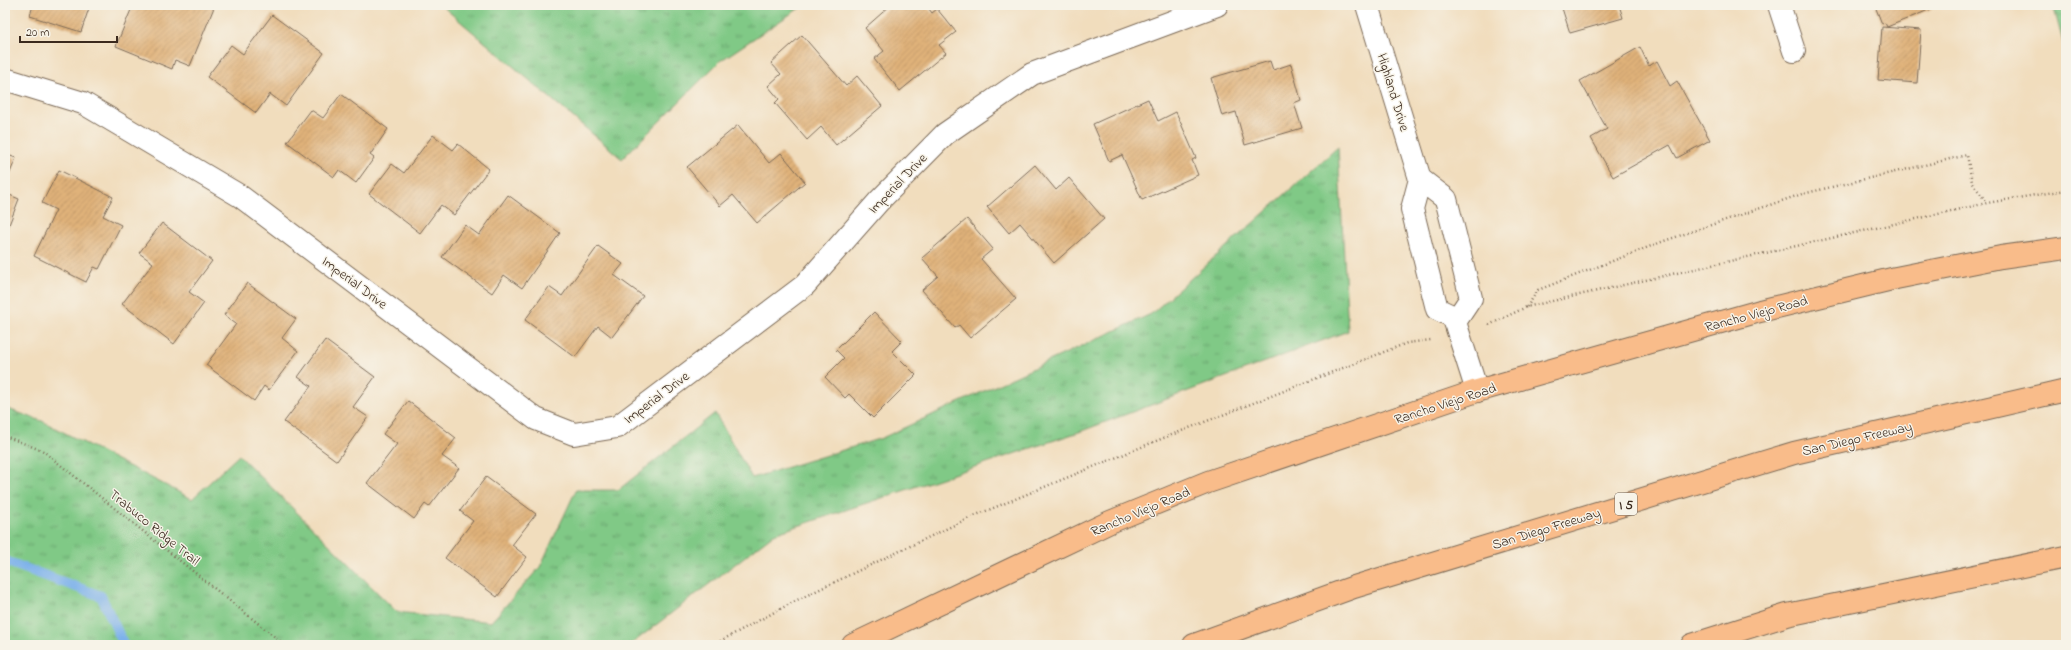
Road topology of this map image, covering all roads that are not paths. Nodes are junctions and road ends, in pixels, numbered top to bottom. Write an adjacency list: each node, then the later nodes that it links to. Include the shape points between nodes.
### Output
1 (1217, 5): 5 (street, Imperial Drive, via 1032,74 945,134 879,201 805,285 617,427 574,434 536,419 240,196 82,103)
2 (1367, 5): 6 (street, Highland Drive)
3 (1779, 5): 4 (street)
4 (1794, 51)
5 (5, 79)
6 (1420, 179): 8 (street, via 1412,209 1437,309); 8 (street, via 1446,199 1467,277 1471,298)
7 (2066, 248): 10 (main road, Rancho Viejo Road, via 2001,257 1760,311)
8 (1458, 328): 10 (street)
9 (2066, 390): 13 (main road, San Diego Freeway / I 5, via 1794,453 1354,587)
10 (1477, 391): 12 (main road, Rancho Viejo Road, via 1187,491 1110,522)
11 (2066, 557): 14 (main road, via 1786,615)
12 (853, 645)
13 (1194, 645)
14 (1692, 645)

